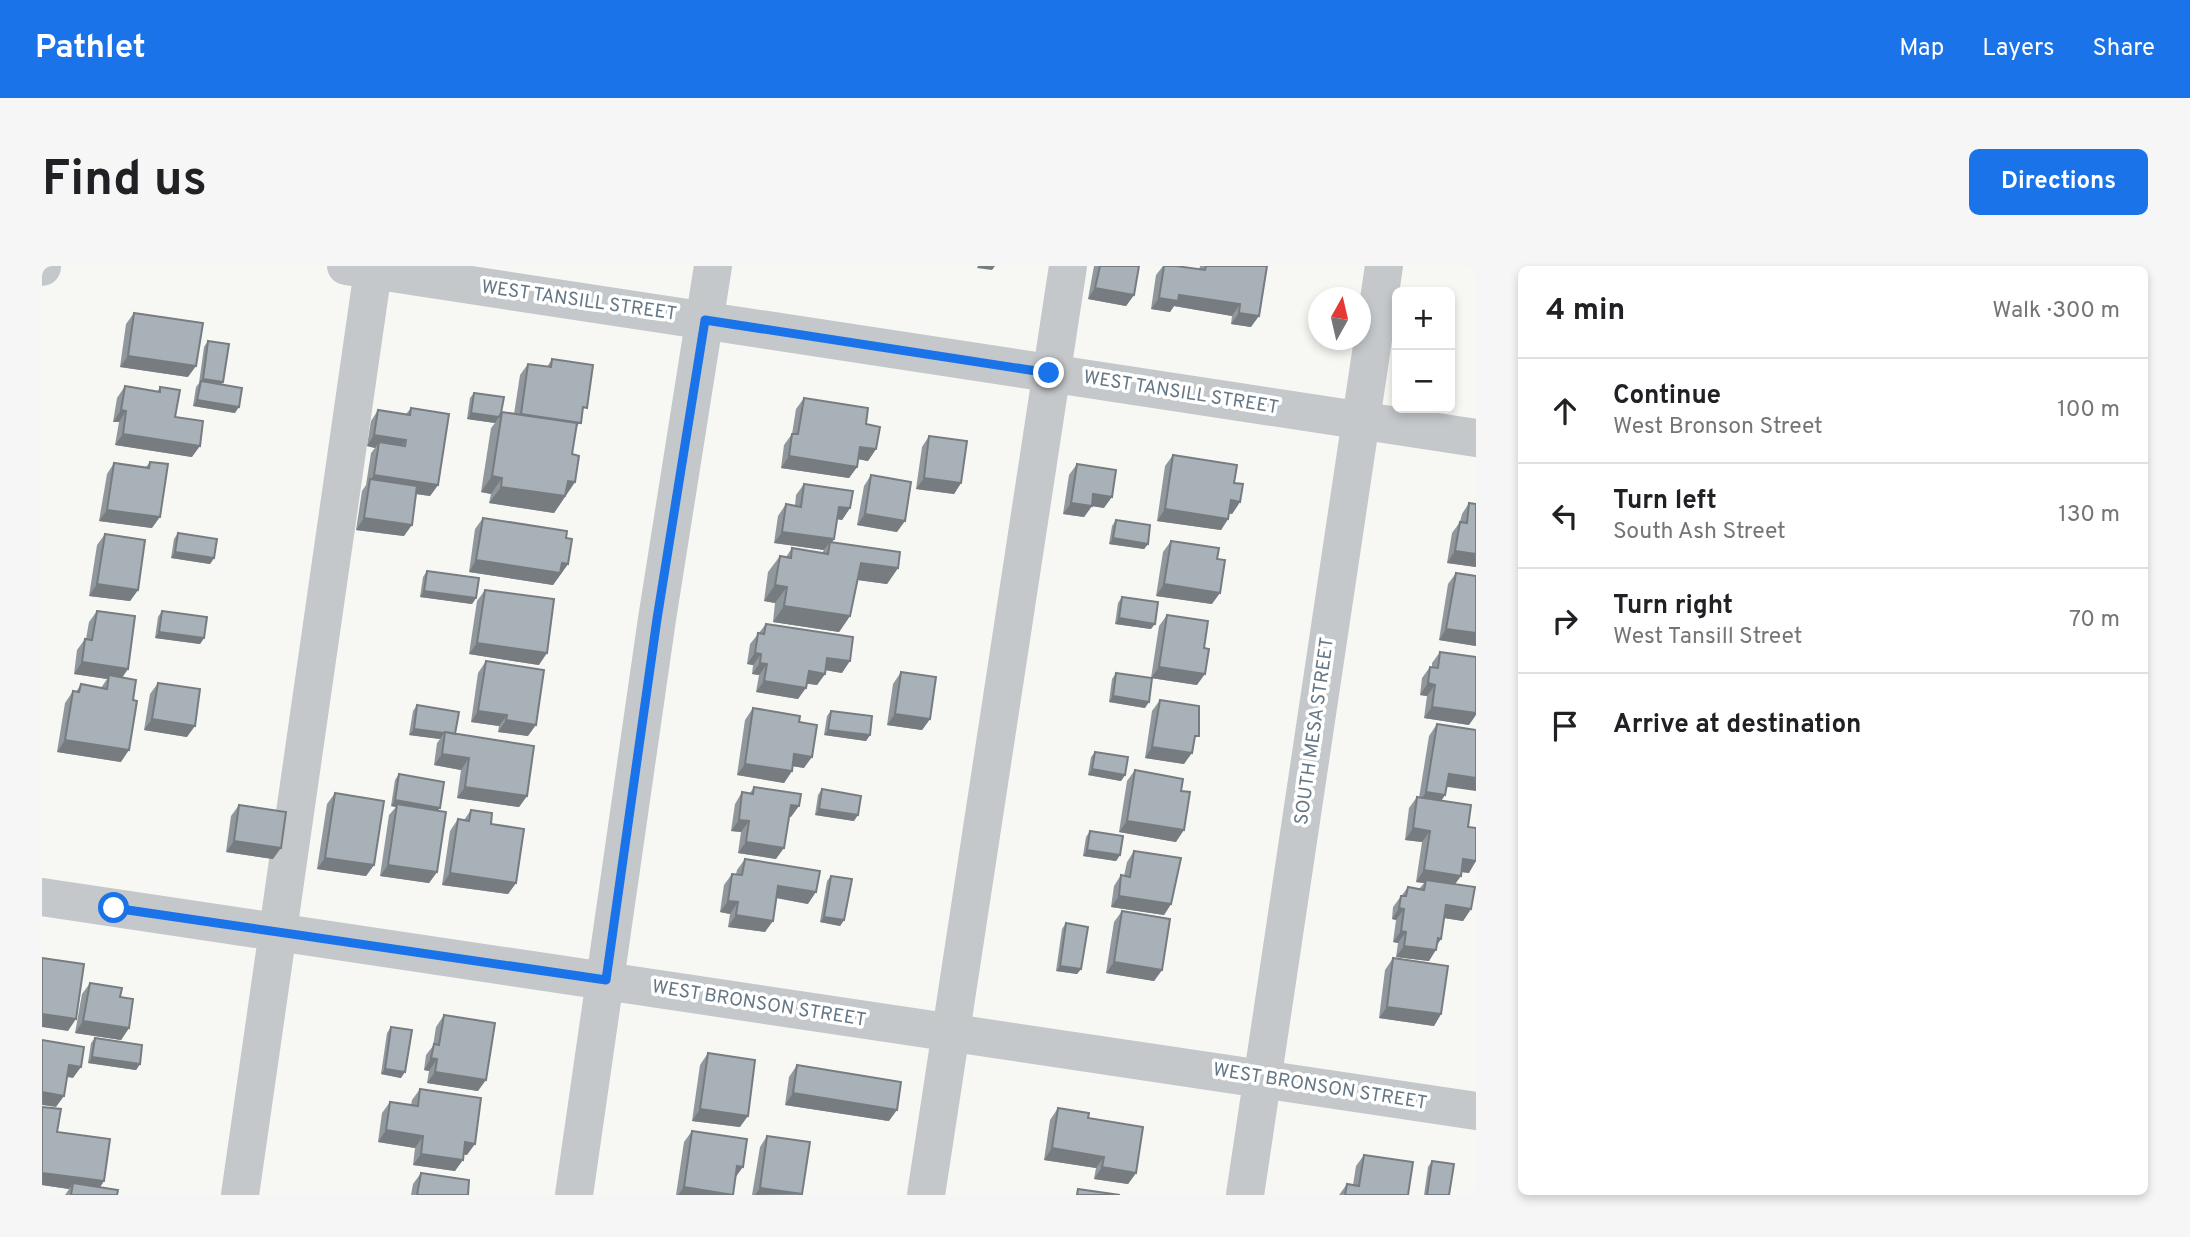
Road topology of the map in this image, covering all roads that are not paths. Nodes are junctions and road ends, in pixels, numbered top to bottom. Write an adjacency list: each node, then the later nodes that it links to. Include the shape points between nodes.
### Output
1 (713, 266): 5 (street)
2 (1068, 266): 6 (street)
3 (1384, 266): 7 (street, SOUTH MESA STREET)
4 (360, 268): 5 (street, WEST TANSILL STREET); 10 (street)
5 (705, 320): 6 (street, WEST TANSILL STREET); 11 (street)
6 (1049, 373): 7 (street, WEST TANSILL STREET); 12 (street)
7 (1361, 421): 8 (street, WEST TANSILL STREET); 13 (street, SOUTH MESA STREET)
8 (1476, 438)
9 (42, 897): 10 (street, WEST BRONSON STREET)
10 (279, 932): 11 (street, WEST BRONSON STREET); 15 (street)
11 (606, 980): 12 (street, WEST BRONSON STREET); 16 (street)
12 (950, 1033): 13 (street, WEST BRONSON STREET); 17 (street)
13 (1263, 1078): 14 (street, WEST BRONSON STREET); 18 (street, SOUTH MESA STREET)
14 (1476, 1111)
15 (240, 1195)
16 (574, 1195)
17 (926, 1195)
18 (1245, 1195)

